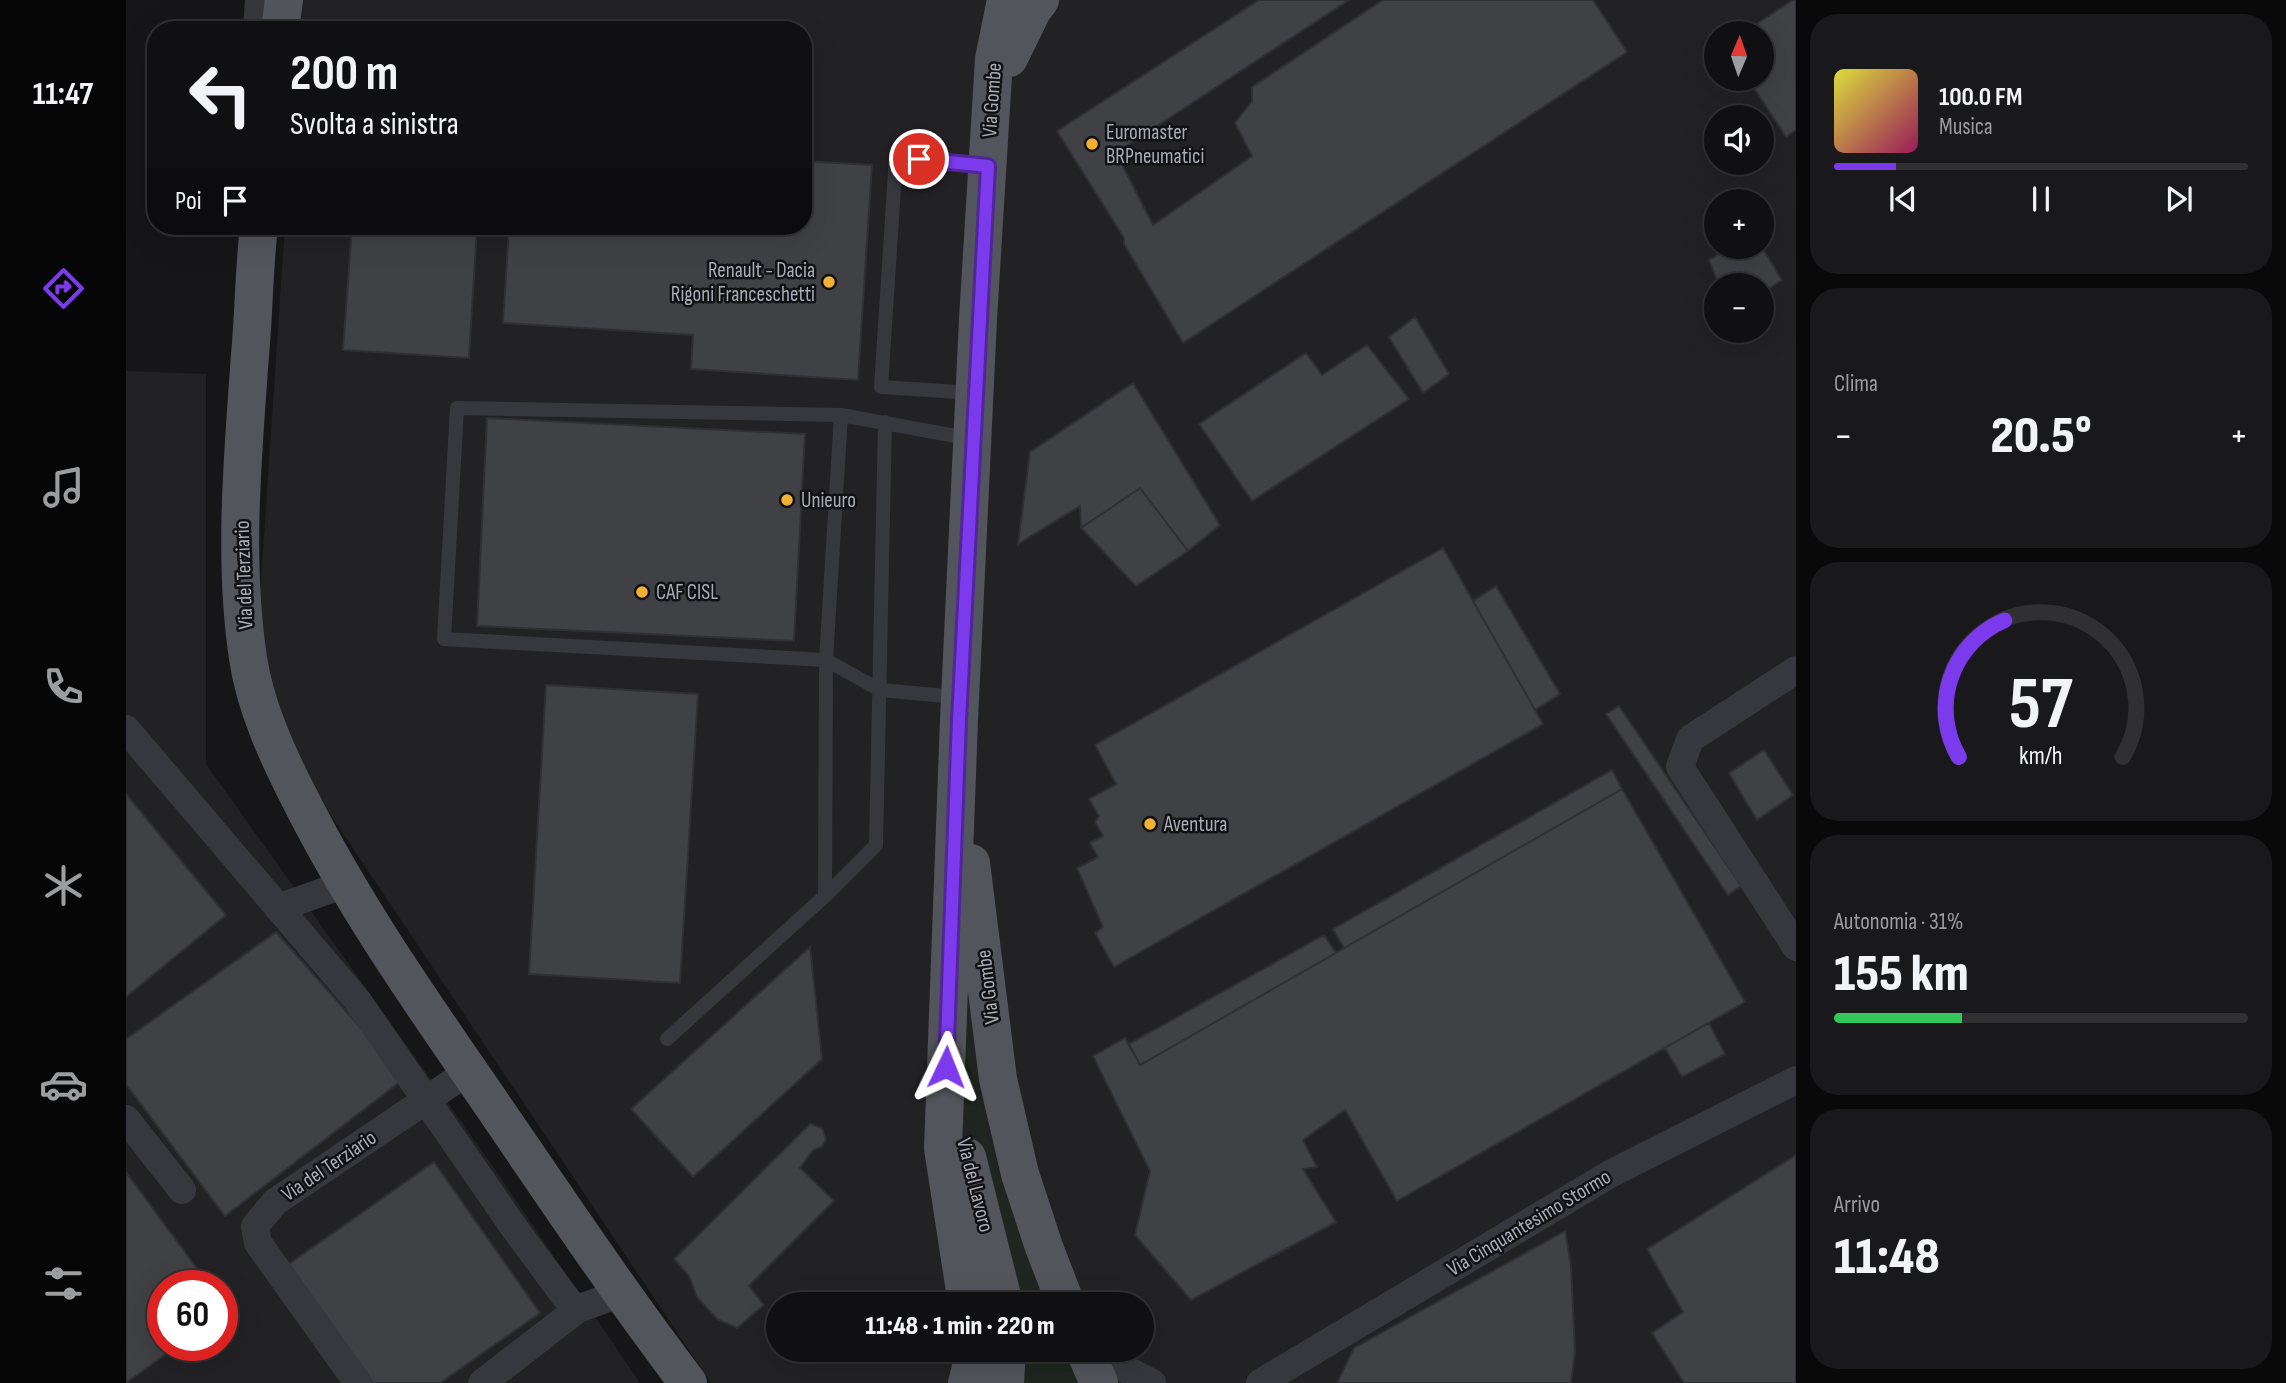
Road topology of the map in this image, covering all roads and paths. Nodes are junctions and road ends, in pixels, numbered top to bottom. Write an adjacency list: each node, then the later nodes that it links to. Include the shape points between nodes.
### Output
1 (259, 0): 6 (street)
2 (284, 0): 7 (main road)
3 (993, 0): 8 (main road)
4 (1006, 0): 8 (main road, Via Gombe)
5 (1040, 0): 9 (main road, via 1017,39)
6 (258, 21)
7 (281, 21)
8 (994, 59): 9 (main road, Via Gombe)
9 (992, 98): 10 (main road, Via Gombe)
10 (988, 166): 12 (main road, Via Gombe); 12 (lane, via 896,157 881,387)
11 (257, 235): 22 (main road, Via del Terziario, via 241,538 248,660 283,765)
12 (975, 393): 15 (main road, Via Gombe)
13 (841, 415): 14 (lane); 16 (lane); 16 (lane, via 457,408 444,639)
14 (886, 422): 15 (lane); 18 (lane)
15 (974, 439): 19 (main road, Via Gombe)
16 (827, 660): 18 (lane); 23 (lane)
17 (1796, 670): 25 (street, via 1690,739 1680,767)
18 (880, 690): 19 (lane); 23 (lane, via 876,845)
19 (960, 697): 21 (main road, Via Gombe)
20 (126, 729): 24 (street)
21 (957, 788): 27 (main road, Via Gombe); 33 (main road, Via Gombe, via 976,884 998,1079 1020,1174)
22 (345, 884): 24 (street); 28 (main road, Via del Terziario)
23 (825, 897): 26 (lane)
24 (278, 908): 30 (street, via 357,1000)
25 (1796, 947)
26 (667, 1039)
27 (946, 1067): 34 (main road, Via Gombe, via 943,1148); 35 (main road, Via del Lavoro)
28 (469, 1071): 30 (street, Via del Terziario); 38 (main road, Via del Terziario)
29 (1796, 1080): 45 (street, Via Cinquantesimo Stormo, via 1610,1174 1306,1357)
30 (426, 1100): 39 (street); 46 (street, Via del Terziario, via 275,1202 255,1226 258,1243)
31 (126, 1119): 32 (street)
32 (182, 1190)
33 (1044, 1247): 36 (main road, Via Gombe); 37 (street)
34 (965, 1292)
35 (1000, 1292)
36 (1061, 1292)
37 (1073, 1292)
38 (624, 1293): 39 (street); 40 (main road, Via del Terziario)
39 (578, 1309): 47 (street)
40 (657, 1342): 48 (main road); 49 (main road, Via del Terziario); 50 (main road)
41 (971, 1362): 51 (main road)
42 (1006, 1362): 52 (main road)
43 (1090, 1362): 53 (main road)
44 (1120, 1362): 54 (street)
45 (1258, 1381)
46 (358, 1383)
47 (482, 1383)
48 (676, 1383)
49 (688, 1383)
50 (703, 1383)
51 (967, 1383)
52 (1005, 1383)
53 (1099, 1383)
54 (1152, 1383)

